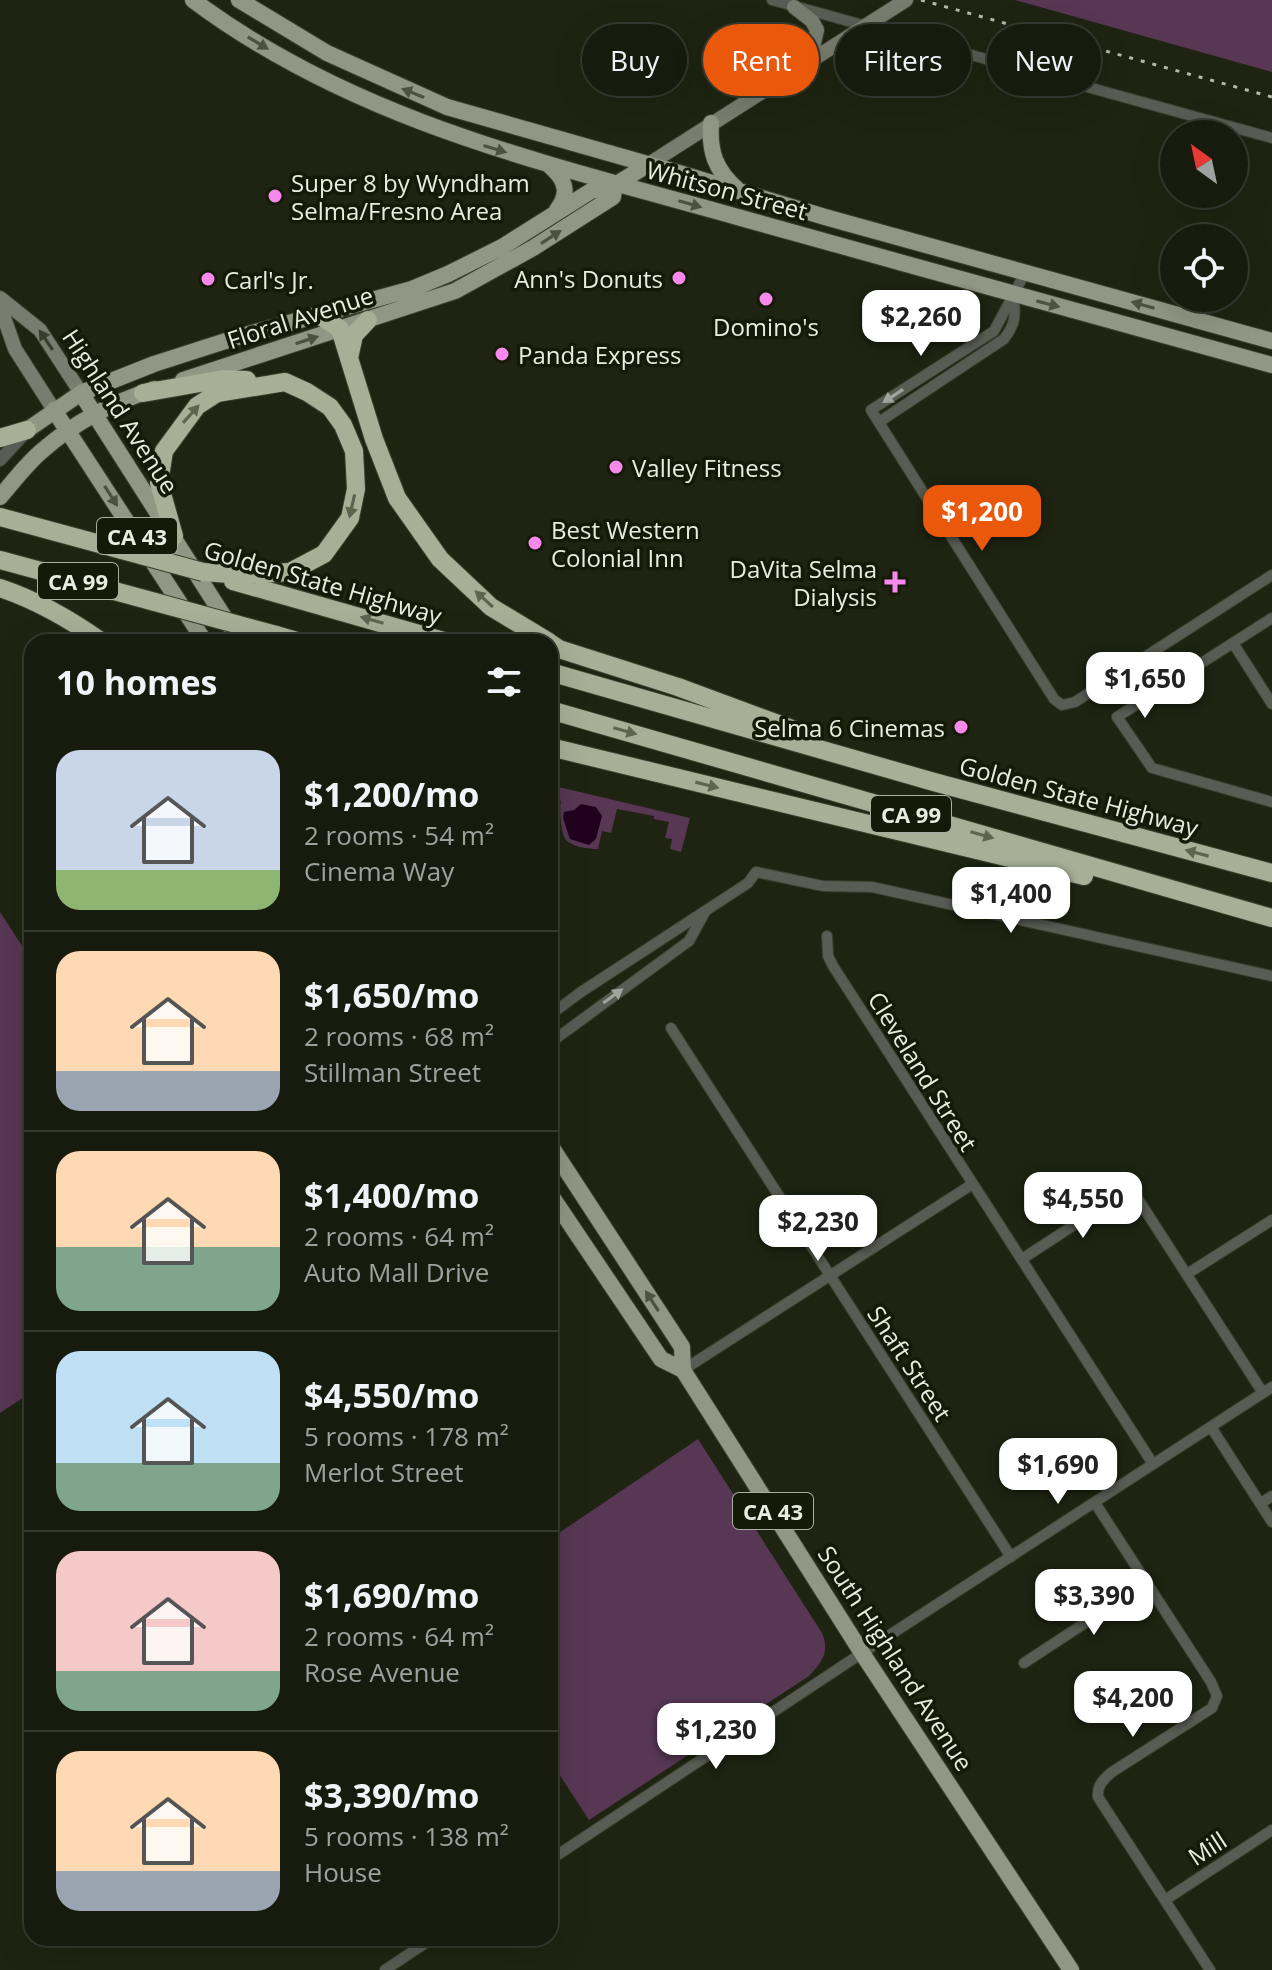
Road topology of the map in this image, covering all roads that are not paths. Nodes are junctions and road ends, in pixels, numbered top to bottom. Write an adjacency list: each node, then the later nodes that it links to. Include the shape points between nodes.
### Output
1 (193, 0): 14 (main road, Whitson Street, one-way to 14, via 302,69 362,98 447,134)
2 (239, 0): 13 (main road, Whitson Street, one-way to 2, via 447,107 327,53)
3 (772, 0): 5 (street)
4 (906, 0): 8 (main road, Floral Avenue)
5 (794, 7): 6 (main road); 7 (street)
6 (814, 24)
7 (861, 24)
8 (867, 24)
9 (971, 54): 12 (street)
10 (754, 96): 11 (main road, Floral Avenue)
11 (711, 123): 13 (main road, Floral Avenue); 16 (main road, via 712,154)
12 (1272, 138)
13 (649, 164): 15 (main road, Floral Avenue); 16 (main road, Whitson Street)
14 (549, 165): 15 (main road, Whitson Street); 17 (main road, via 566,188)
15 (615, 185): 17 (main road, Floral Avenue, via 591,191); 18 (main road, Whitson Street, one-way to 18); 27 (main road, Floral Avenue, one-way to 15, via 484,277 613,197)
16 (738, 190): 19 (main road, Whitson Street)
17 (554, 214): 26 (main road, Floral Avenue, via 448,274)
18 (728, 214): 19 (main road, via 765,214 802,225); 20 (main road, Whitson Street)
19 (825, 217): 21 (main road, Whitson Street)
20 (824, 241): 21 (main road, via 838,232 906,251); 23 (main road, Whitson Street)
21 (920, 243): 22 (main road, Whitson Street)
22 (1025, 273): 23 (street); 30 (main road, Whitson Street, one-way to 22)
23 (1013, 295): 28 (main road, Whitson Street, one-way to 28); 47 (street, via 1016,314 1004,339 879,422 1054,699 1062,705 1075,702)
24 (0, 298): 35 (main road, Highland Avenue, one-way to 24, via 40,330)
25 (0, 306): 37 (main road, via 15,349)
26 (319, 315): 29 (highway); 35 (main road, Floral Avenue, via 173,358)
27 (368, 320): 29 (main road, Floral Avenue); 32 (highway, via 354,335)
28 (1138, 328): 30 (main road, via 1158,325 1232,343); 33 (main road, Whitson Street)
29 (340, 329): 32 (highway); 36 (main road, Floral Avenue, one-way to 29)
30 (1239, 332): 31 (main road, Whitson Street)
31 (1272, 341)
32 (349, 358): 56 (highway, one-way to 32, via 491,607 440,559 397,498)
33 (1272, 365)
34 (285, 382): 36 (highway, via 223,379); 45 (highway, one-way to 34, via 159,483 164,451 181,424 217,393); 48 (highway, one-way to 48, via 330,407 343,425 354,451 356,489 350,518 324,554 290,572)
35 (81, 393): 37 (main road, Floral Avenue); 38 (main road, Highland Avenue)
36 (143, 393): 38 (main road, Floral Avenue)
37 (54, 410): 39 (main road, Floral Avenue); 40 (main road)
38 (94, 414): 40 (main road, Floral Avenue); 45 (main road, Highland Avenue / CA 43)
39 (27, 430): 41 (highway); 42 (street, Floral Avenue)
40 (68, 431): 43 (main road, Floral Avenue); 52 (main road, CA 43, one-way to 52)
41 (0, 438)
42 (0, 460)
43 (0, 497)
44 (5, 519): 48 (highway, Golden State Highway / CA 99, bridge)
45 (174, 536): 53 (main road, Highland Avenue / CA 43)
46 (0, 560): 54 (highway, CA 99, bridge)
47 (1272, 575)
48 (246, 580): 55 (highway, Golden State Highway, one-way to 48)
49 (0, 588): 51 (highway)
50 (1272, 618): 57 (street)
51 (91, 634)
52 (200, 634)
53 (235, 634)
54 (272, 634)
55 (421, 634)
56 (536, 634)
57 (1233, 643): 60 (street); 64 (street, via 1117,717 1152,768)
58 (558, 648): 63 (highway)
59 (558, 674): 63 (highway, Golden State Highway / CA 99)
60 (1272, 704)
61 (558, 712): 67 (highway, CA 99, one-way to 67)
62 (558, 749): 67 (highway, one-way to 67)
63 (934, 782): 65 (highway, Golden State Highway / CA 99, one-way to 63)
64 (1272, 802)
65 (1272, 873)
66 (706, 911): 69 (street, via 756,872 823,886 872,887); 70 (street); 72 (street, one-way to 66, via 689,941)
67 (1272, 918)
68 (827, 936): 74 (street, Cleveland Street, via 830,962)
69 (1272, 976)
70 (558, 1009)
71 (671, 1028): 79 (street, Shaft Street)
72 (558, 1037)
73 (558, 1157): 80 (main road, South Highland Avenue / CA 43, one-way to 73, via 682,1347)
74 (971, 1185): 77 (street, Cleveland Street); 79 (street)
75 (558, 1206): 80 (main road, South Highland Avenue / CA 43, via 661,1359)
76 (1272, 1220): 78 (street)
77 (1022, 1259): 78 (street, via 1130,1191); 83 (street, Cleveland Street)
78 (1187, 1274): 81 (street)
79 (830, 1275): 80 (street); 88 (street, Shaft Street)
80 (683, 1370): 90 (main road, South Highland Avenue / CA 43)
81 (1268, 1390): 82 (street)
82 (1211, 1427): 83 (street); 86 (street)
83 (1153, 1464): 85 (street)
84 (1272, 1496): 86 (street)
85 (1095, 1503): 88 (street); 89 (street)
86 (1261, 1503): 87 (street)
87 (1272, 1522)
88 (1011, 1557): 90 (street)
89 (1146, 1583): 91 (street); 94 (street, via 1217,1696 1212,1708 1112,1772 1097,1790)
90 (862, 1653): 93 (street); 97 (main road, South Highland Avenue / CA 43)
91 (1024, 1663)
92 (1272, 1830): 94 (street, Mill)
93 (558, 1855)
94 (1165, 1900): 98 (street)
95 (421, 1946): 96 (street)
96 (385, 1970)
97 (1071, 1970)
98 (1210, 1970)

